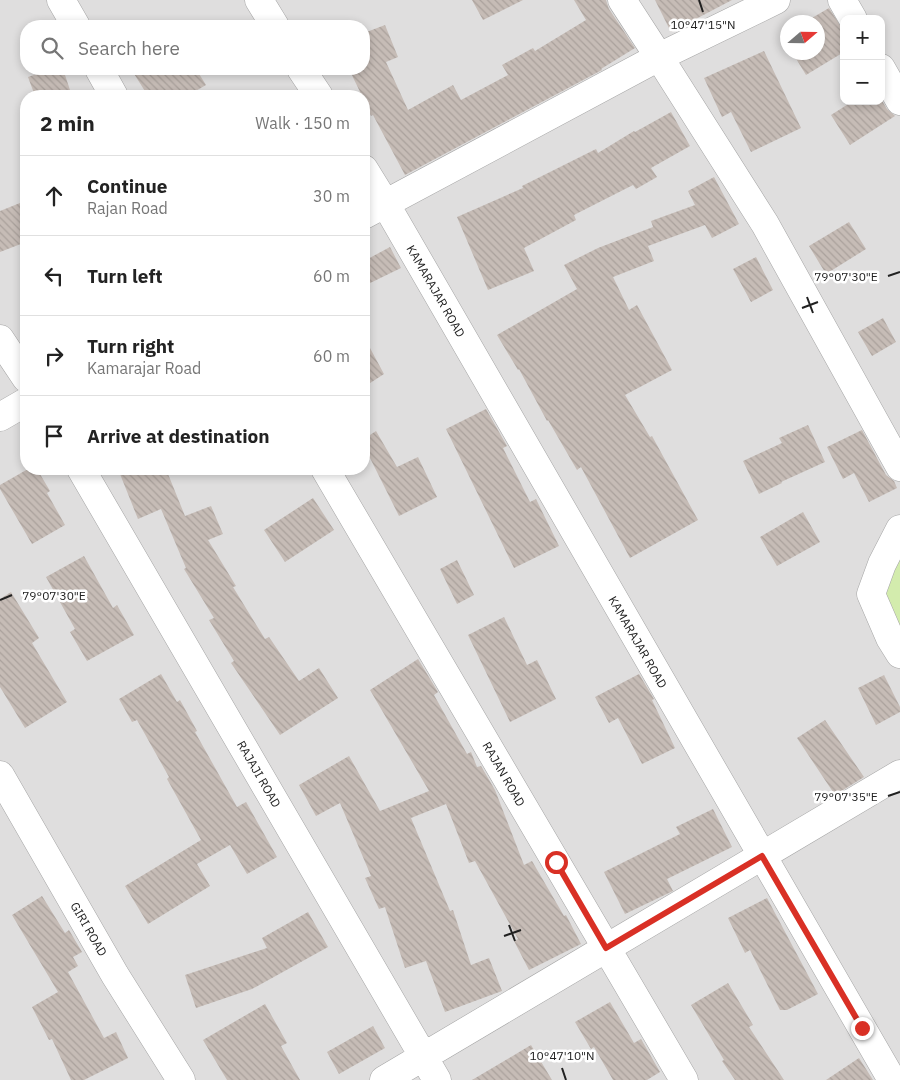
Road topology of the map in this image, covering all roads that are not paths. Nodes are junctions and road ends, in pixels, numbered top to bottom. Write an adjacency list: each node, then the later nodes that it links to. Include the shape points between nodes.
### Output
1 (61, 0): 7 (street)
2 (259, 0): 8 (street)
3 (622, 0): 9 (street)
4 (776, 0): 9 (street)
5 (842, 0): 6 (street)
6 (851, 15)
7 (73, 20)
8 (271, 20)
9 (658, 57): 17 (street); 22 (street, via 765,224)
10 (102, 75): 13 (street)
11 (306, 75): 14 (street)
12 (885, 75): 15 (street)
13 (111, 90)
14 (315, 90)
15 (900, 101)
16 (370, 193): 17 (street, KAMARAJAR ROAD)
17 (374, 209): 29 (street, KAMARAJAR ROAD)
18 (0, 340): 19 (street)
19 (20, 369)
20 (20, 405): 21 (street)
21 (0, 416)
22 (900, 467)
23 (84, 475): 31 (street, RAJAJI ROAD)
24 (329, 475): 30 (street, RAJAN ROAD)
25 (900, 529): 26 (street, via 871,594)
26 (900, 654)
27 (900, 774): 29 (street)
28 (0, 775): 32 (street, GIRI ROAD, via 115,975)
29 (762, 856): 30 (street); 36 (street, KAMARAJAR ROAD)
30 (606, 948): 31 (street); 35 (street, RAJAN ROAD)
31 (424, 1057): 33 (street); 34 (street, RAJAJI ROAD)
32 (181, 1080)
33 (384, 1080)
34 (437, 1080)
35 (684, 1080)
36 (892, 1080)

